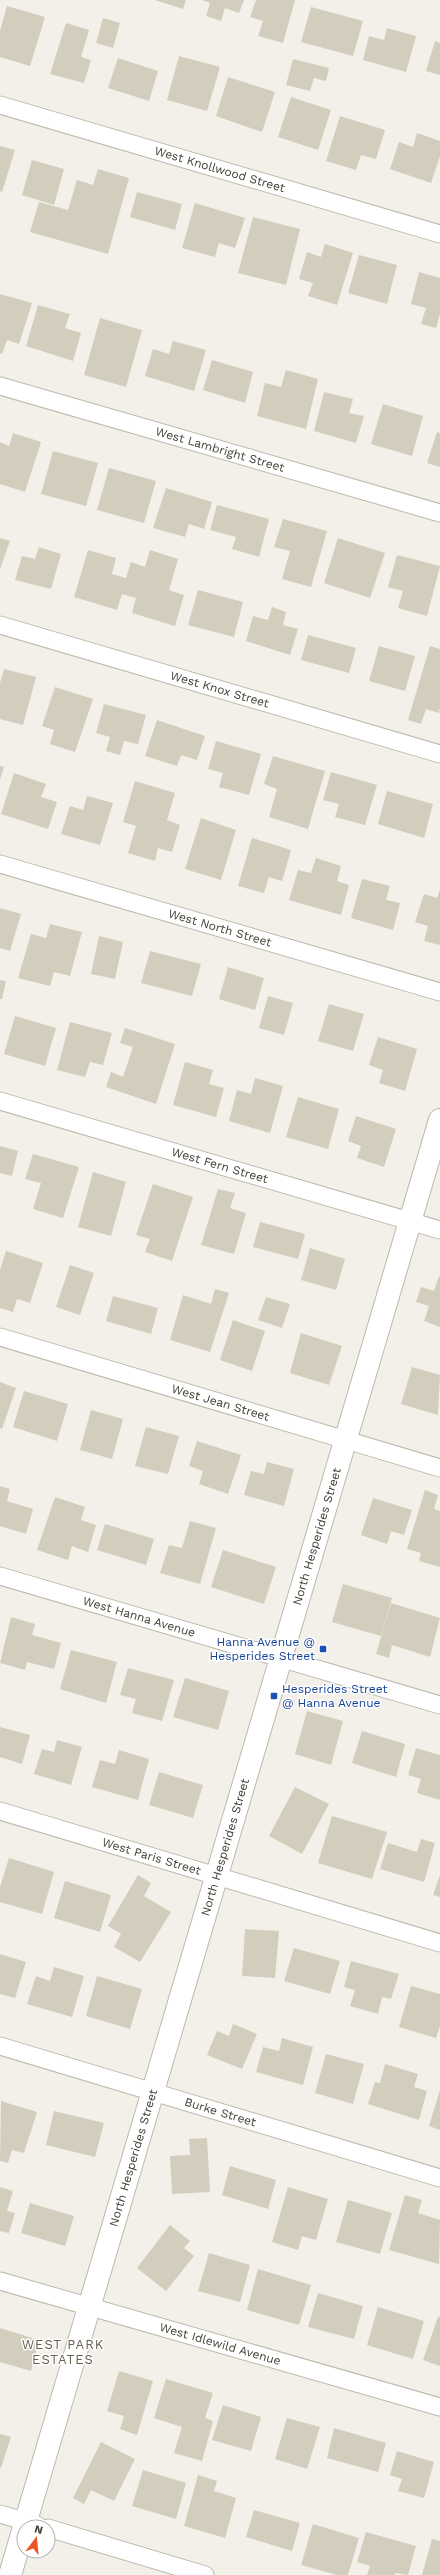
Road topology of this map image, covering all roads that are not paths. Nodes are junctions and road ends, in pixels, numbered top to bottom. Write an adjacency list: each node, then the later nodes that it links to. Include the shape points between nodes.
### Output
1 (0, 105): 2 (street, West Knollwood Street)
2 (440, 234)
3 (0, 386): 4 (street, West Lambright Street)
4 (440, 513)
5 (0, 625): 6 (street, West Knox Street)
6 (440, 754)
7 (0, 864): 8 (street, West North Street)
8 (440, 992)
9 (0, 1100): 11 (street, West Fern Street)
10 (440, 1120): 11 (street, North Hesperides Street)
11 (410, 1221): 12 (street, West Fern Street); 14 (street, North Hesperides Street)
12 (440, 1230)
13 (0, 1337): 14 (street, West Jean Street)
14 (347, 1439): 15 (street, West Jean Street); 17 (street, North Hesperides Street)
15 (440, 1468)
16 (0, 1576): 17 (street, West Hanna Avenue)
17 (282, 1658): 18 (street, West Hanna Avenue); 20 (street, North Hesperides Street)
18 (440, 1705)
19 (0, 1811): 20 (street, West Paris Street)
20 (218, 1875): 21 (street, West Paris Street); 23 (street, North Hesperides Street)
21 (440, 1942)
22 (0, 2046): 23 (street, Burke Street)
23 (153, 2091): 24 (street, Burke Street); 26 (street, North Hesperides Street)
24 (440, 2178)
25 (0, 2281): 26 (street, West Idlewild Avenue)
26 (90, 2308): 27 (street, West Idlewild Avenue); 30 (street, North Hesperides Street)
27 (440, 2407)
28 (0, 2514): 29 (street)
29 (18, 2519)
30 (36, 2519)
31 (56, 2530): 34 (street)
32 (18, 2559): 33 (street, North Hesperides Street)
33 (10, 2575)
34 (205, 2575)

